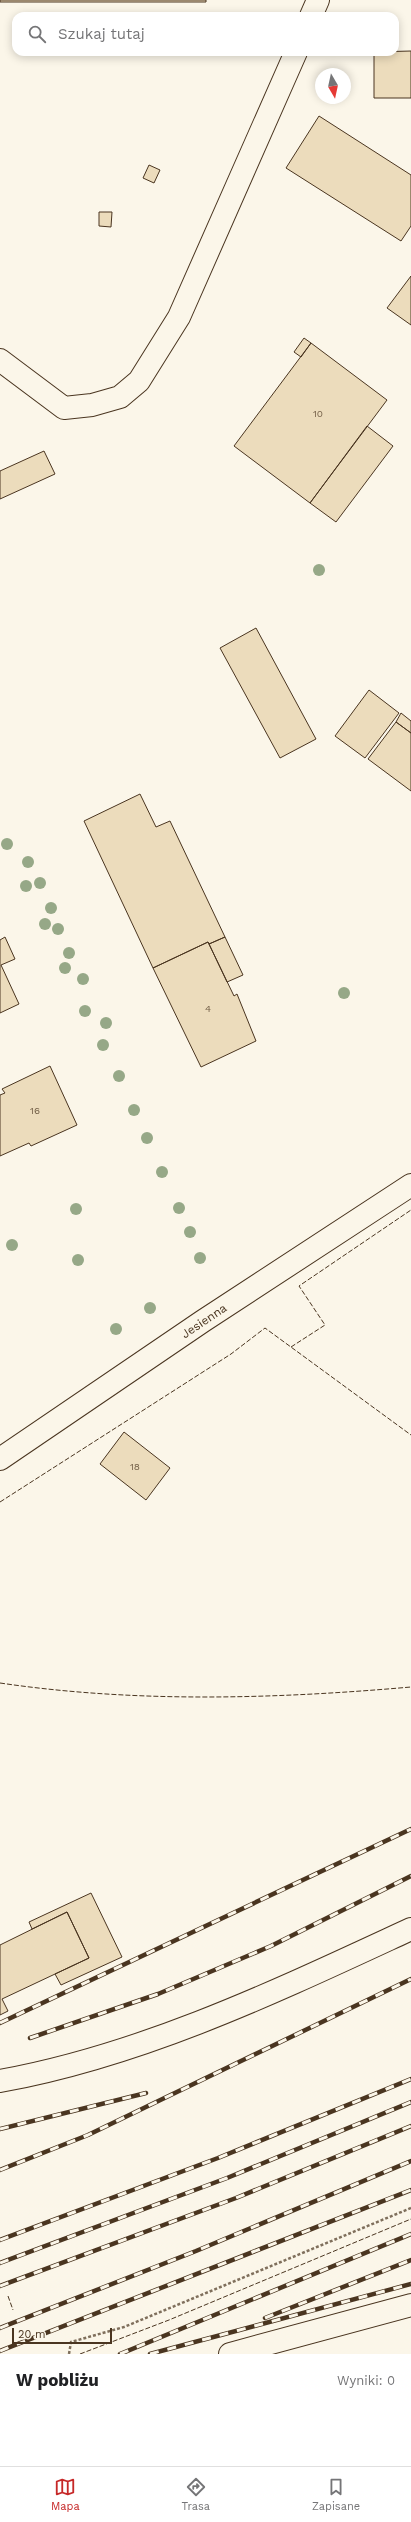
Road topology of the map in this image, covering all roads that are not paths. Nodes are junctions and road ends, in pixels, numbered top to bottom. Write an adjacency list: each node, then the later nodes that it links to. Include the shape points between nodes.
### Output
1 (318, 0): 2 (street)
2 (313, 12)
3 (294, 56): 4 (street, via 179,317 139,381 120,397 92,405 64,408)
4 (0, 360)
5 (411, 1186): 6 (street, Jesienna, via 203,1321)
6 (0, 1459)
7 (411, 1929): 8 (street, via 293,1984 160,2037 90,2059)
8 (0, 2081)
9 (411, 2305): 10 (street)
10 (230, 2354)

